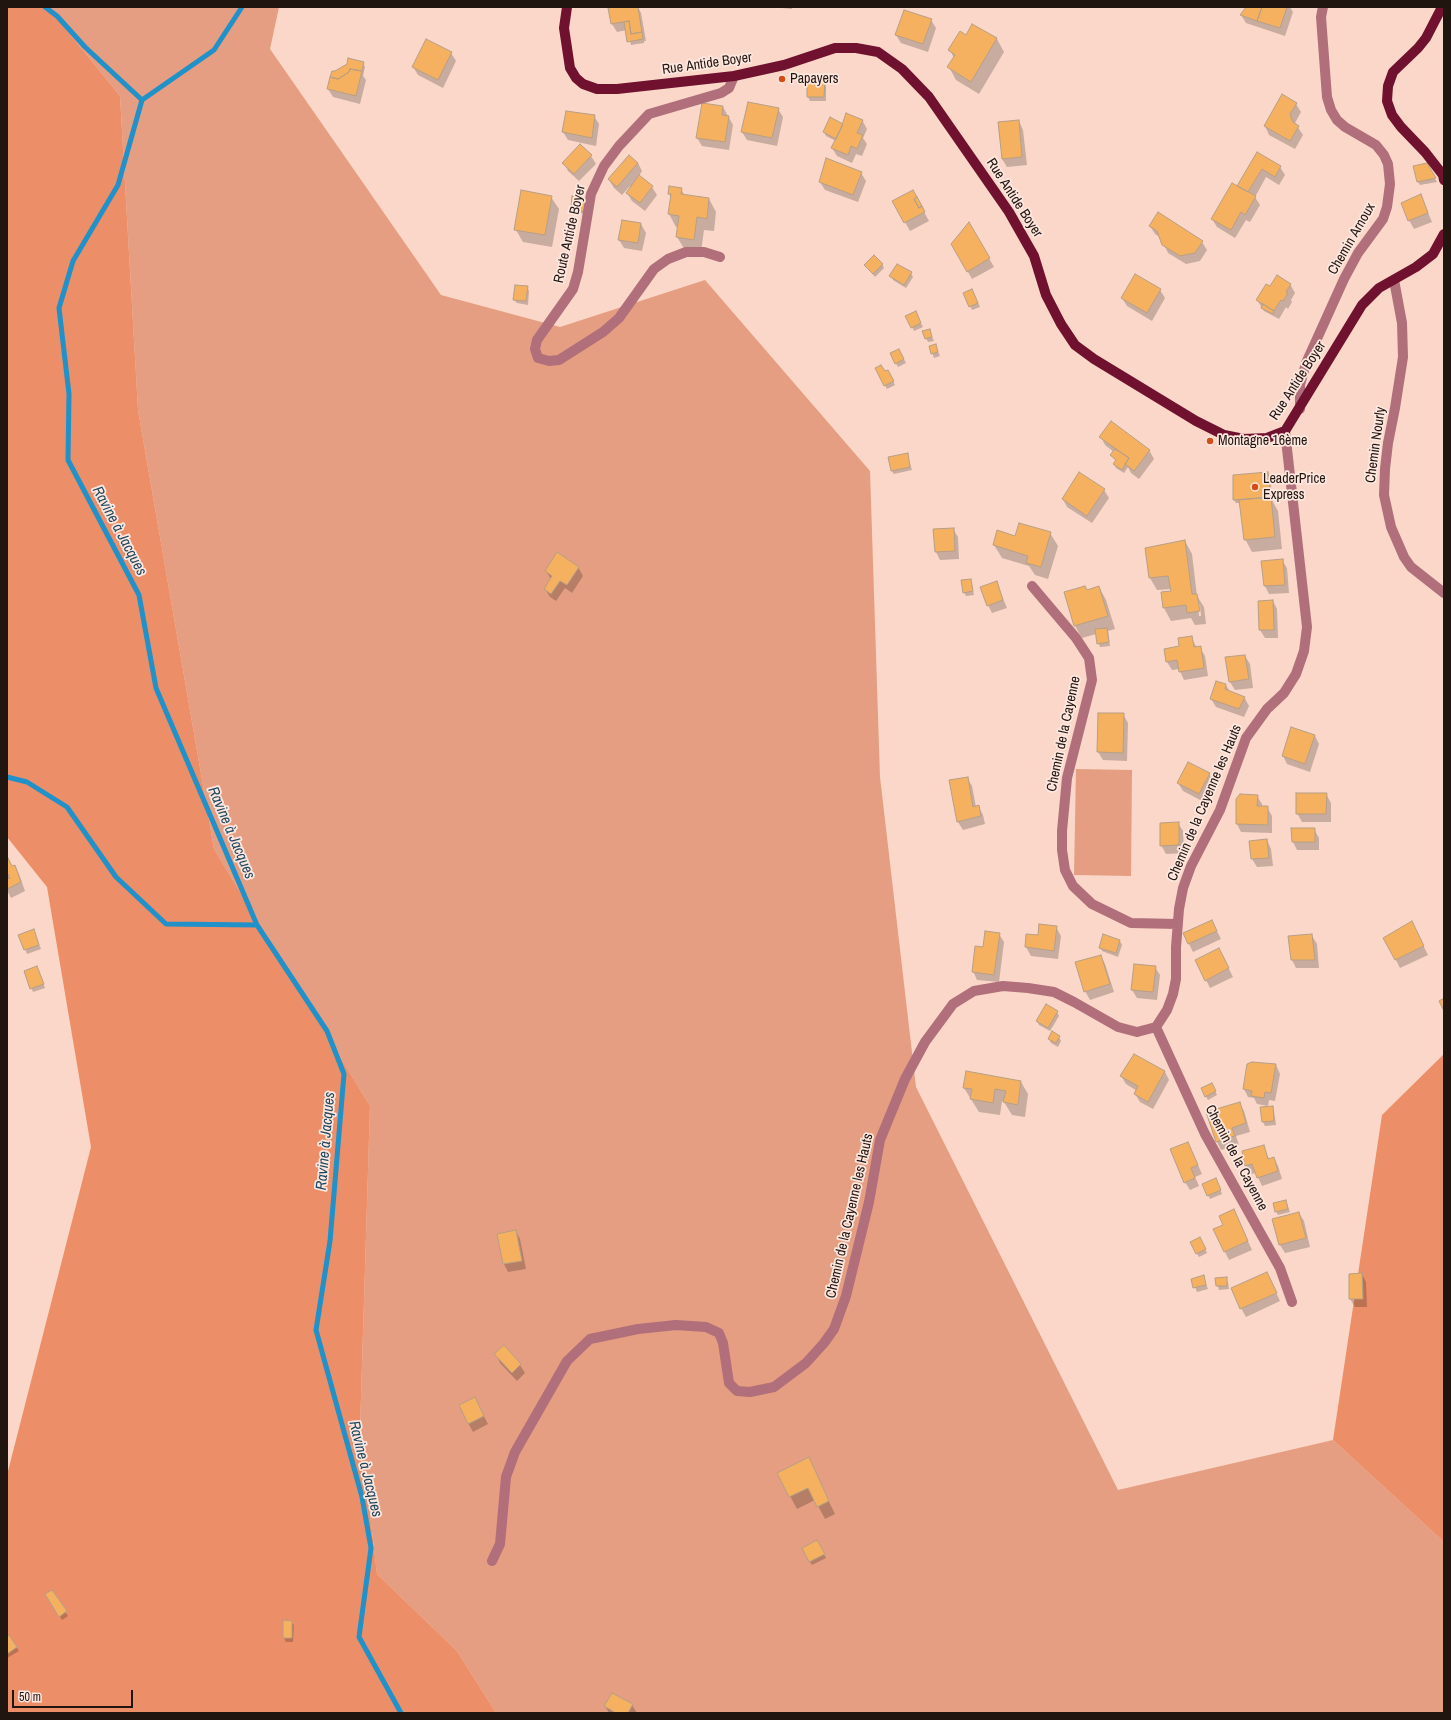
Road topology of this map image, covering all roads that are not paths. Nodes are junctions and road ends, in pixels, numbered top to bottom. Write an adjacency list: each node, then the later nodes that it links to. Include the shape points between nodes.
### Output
1 (567, 7): 4 (main road, Rue Antide Boyer, via 564,28 570,68 583,84 597,89 617,89)
2 (1323, 7): 9 (street, Chemin Arnoux, via 1321,17 1327,97 1331,110 1345,127 1376,145 1384,155 1389,169 1390,184 1383,219 1351,266 1306,364 1300,385)
3 (1442, 7): 5 (main road, via 1426,38 1393,72 1388,86 1387,101 1401,128 1425,152)
4 (734, 76): 7 (street, Route Antide Boyer, via 729,88 720,93 649,114 604,166 591,194 573,289 537,340 535,349 538,358 559,360 603,332 619,318 654,269 668,259 686,252 704,252); 10 (main road, Rue Antide Boyer, via 784,65 835,48 878,52 902,69 929,97 1009,212 1034,256 1046,295 1075,344 1094,359 1196,421 1224,435 1244,439 1267,438)
5 (1444, 180)
6 (1444, 234): 8 (main road, Rue Antide Boyer, via 1433,254)
7 (720, 257)
8 (1394, 280): 9 (main road, Rue Antide Boyer, via 1379,288 1362,305); 12 (street, Chemin Nourly, via 1402,323 1403,357 1388,443 1384,495 1390,527 1404,557 1411,567)
9 (1300, 409): 10 (main road, Rue Antide Boyer)
10 (1285, 431): 13 (street, Chemin de la Cayenne les Hauts, via 1307,627 1304,652 1296,674 1284,693 1259,718 1246,738 1226,795 1191,866 1183,888)
11 (1032, 586): 13 (street, Chemin de la Cayenne, via 1076,638 1089,658 1092,680 1067,778 1062,831 1065,870 1072,886 1092,904 1131,923)
12 (1444, 593)
13 (1178, 924): 14 (street, Chemin de la Cayenne les Hauts, via 1174,994)
14 (1156, 1026): 15 (street, Chemin de la Cayenne, via 1205,1134 1280,1268); 16 (street, Chemin de la Cayenne les Hauts, via 1137,1032 1118,1027 1054,992 1028,988 1003,986 974,992 953,1004 925,1042 905,1079 880,1140 869,1202 842,1312 824,1343 806,1363 774,1387 750,1392 736,1391 729,1383 719,1333 706,1326 638,1329 590,1339 567,1361 515,1452 506,1477 500,1544)
15 (1292, 1302)
16 (492, 1562)

